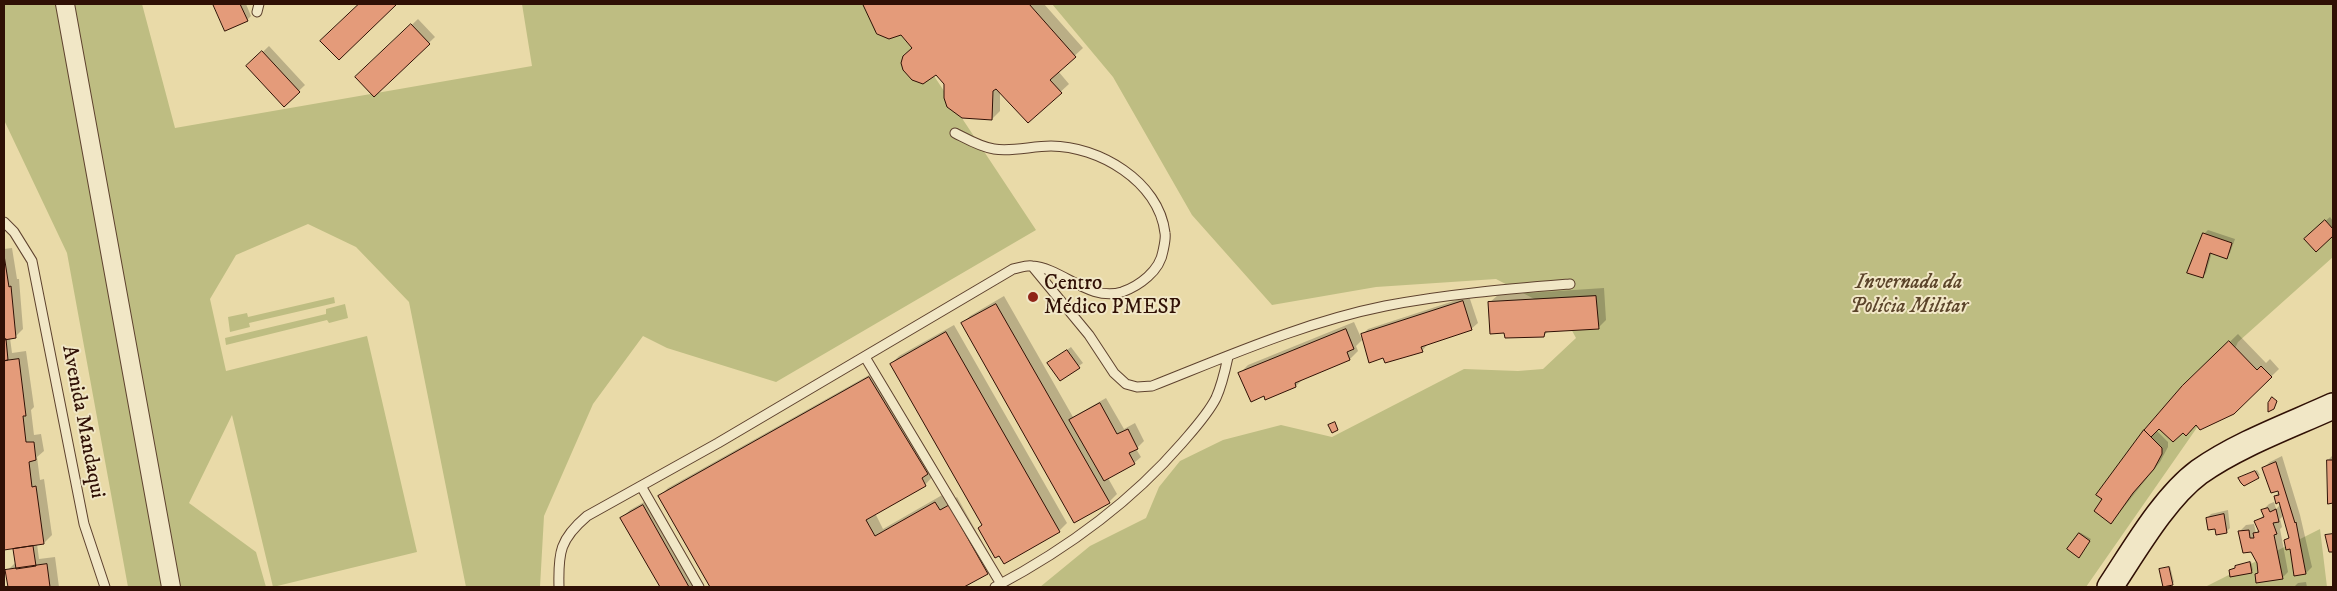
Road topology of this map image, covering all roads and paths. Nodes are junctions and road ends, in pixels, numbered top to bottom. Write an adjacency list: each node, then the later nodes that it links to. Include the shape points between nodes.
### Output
1 (64, 4): 14 (street)
2 (955, 133): 6 (lane, via 994,149 1052,146 1086,151 1126,172 1146,188 1158,209 1166,233 1162,257 1144,281 1120,292 1094,292)
3 (4, 222): 4 (lane)
4 (14, 232): 5 (lane); 13 (lane, Avenida Mandaqui, via 32,261 84,524)
5 (4, 234)
6 (1032, 266): 8 (lane, via 1014,269); 9 (lane, via 1089,335 1114,373 1126,384 1152,386)
7 (1570, 284): 9 (lane, via 1506,289 1385,306 1288,333)
8 (865, 357): 11 (lane); 12 (lane)
9 (1228, 357): 12 (lane, via 1222,384 1197,426 1138,489 1057,552)
10 (2333, 406): 17 (main road, via 2198,473 2182,487 2146,532)
11 (641, 486): 15 (lane, via 587,516 570,530 562,546); 16 (lane)
12 (998, 586)
13 (105, 587)
14 (171, 587)
15 (559, 587)
16 (699, 587)
17 (2110, 587)

